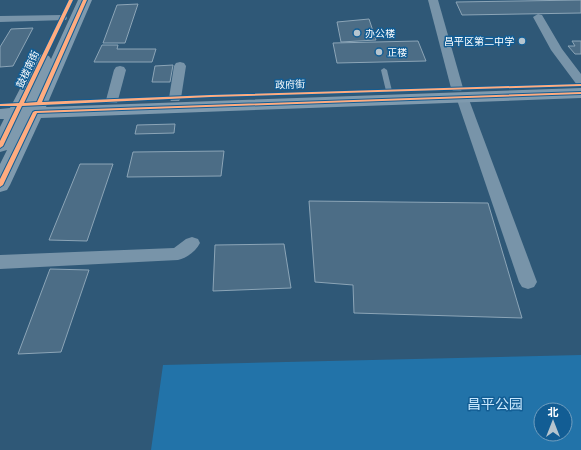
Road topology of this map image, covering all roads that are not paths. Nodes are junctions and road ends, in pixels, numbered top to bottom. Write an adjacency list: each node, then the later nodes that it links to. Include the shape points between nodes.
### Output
1 (71, 0): 5 (main road, 鼓楼南街)
2 (84, 0): 17 (main road, 鼓楼南街)
3 (433, 0): 12 (street)
4 (538, 17): 10 (street, via 557,50)
5 (62, 18): 6 (street); 17 (main road, 鼓楼南街)
6 (0, 19)
7 (180, 66): 14 (street)
8 (120, 70): 15 (street)
9 (384, 70): 11 (lane)
10 (581, 83): 12 (main road, 政府街)
11 (389, 91): 12 (main road, 政府街); 14 (main road, 政府街)
12 (460, 93): 13 (main road, 政府街); 17 (main road, 政府街); 22 (street)
13 (581, 93)
14 (175, 98): 15 (main road, 政府街)
15 (112, 100): 17 (main road, 政府街)
16 (0, 105): 17 (main road, 政府街)
17 (23, 109): 18 (main road, 鼓楼南街); 19 (main road, 鼓楼南街)
18 (0, 146)
19 (0, 185)
20 (192, 244): 21 (street, via 178,254)
21 (0, 262)
22 (528, 282)

